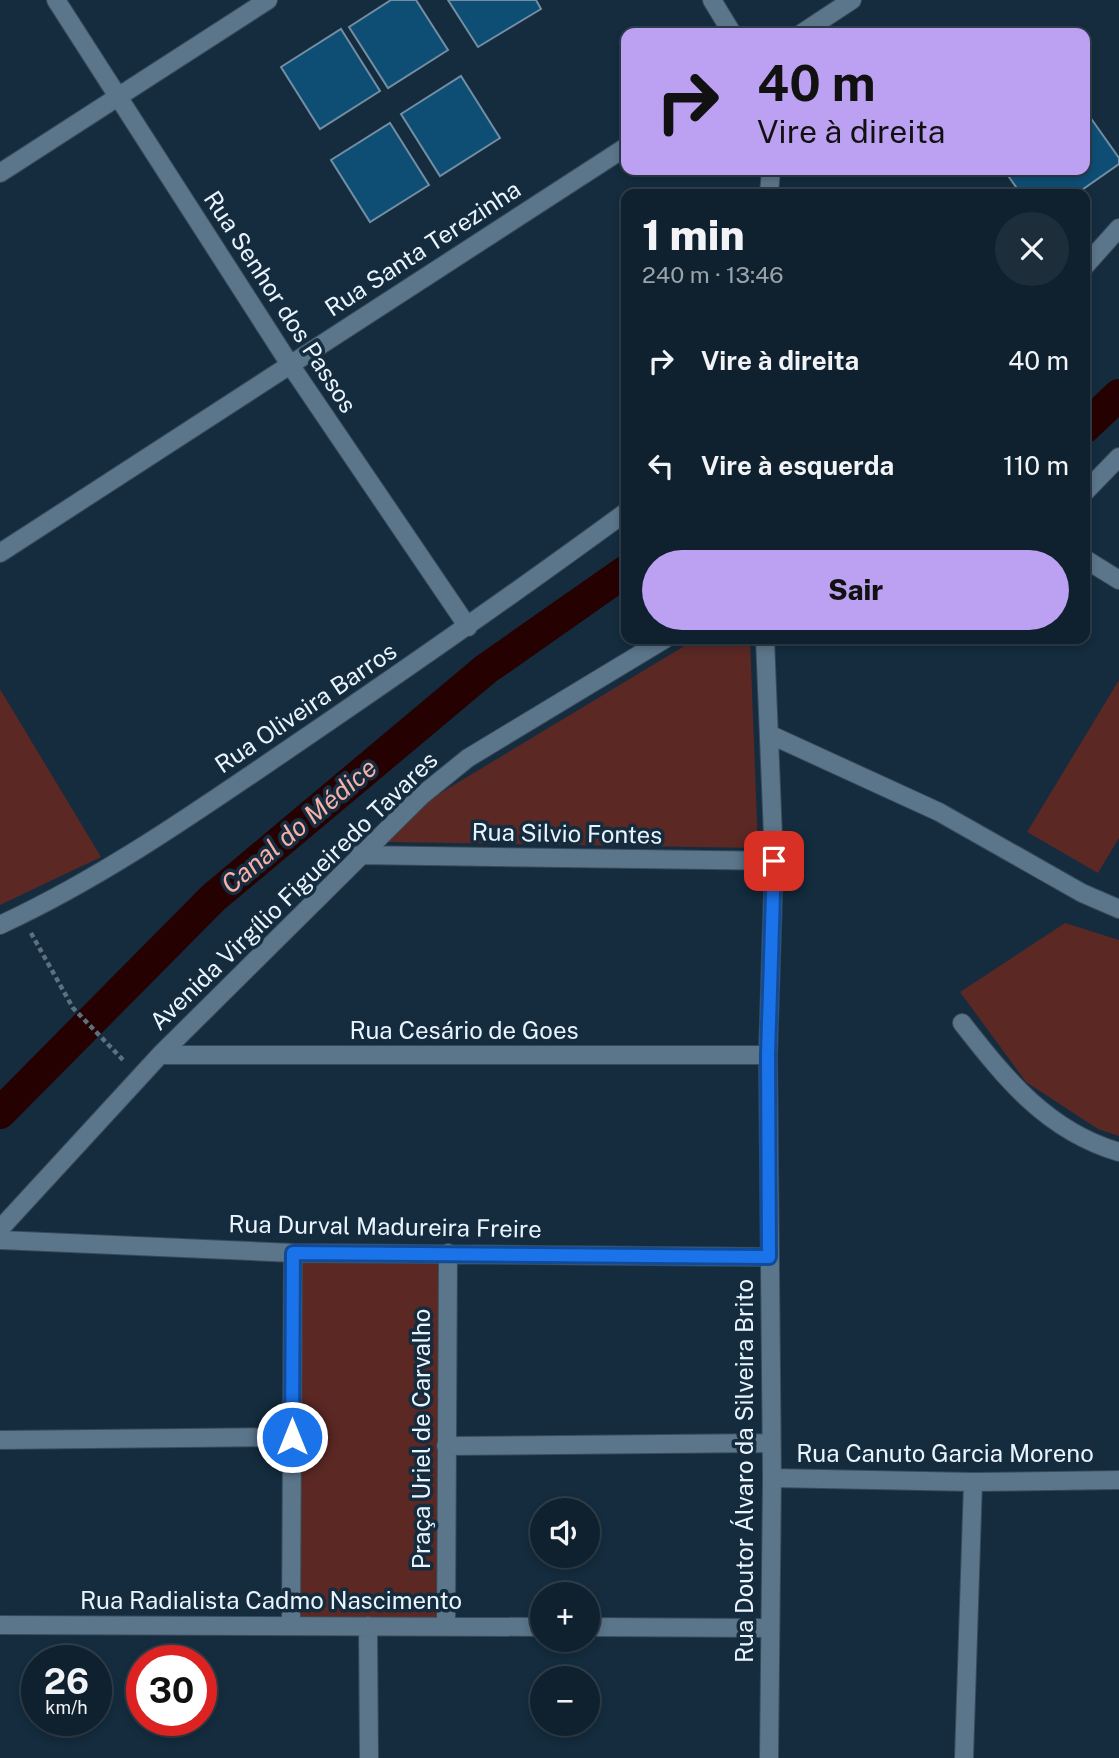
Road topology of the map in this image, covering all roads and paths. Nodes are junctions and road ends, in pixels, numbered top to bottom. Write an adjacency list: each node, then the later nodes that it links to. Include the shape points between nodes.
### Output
1 (56, 0): 7 (street, Rua Senhor dos Passos)
2 (268, 0): 7 (street)
3 (712, 0): 5 (street)
4 (852, 0): 6 (street)
5 (729, 28)
6 (810, 28)
7 (119, 99): 9 (street); 12 (street, Rua Senhor dos Passos)
8 (621, 150): 12 (street, Rua Santa Terezinha)
9 (0, 173)
10 (1119, 228): 11 (street)
11 (1090, 260)
12 (289, 363): 16 (street, Rua Santa Terezinha); 19 (street, Rua Senhor dos Passos)
13 (1119, 457): 14 (street)
14 (1090, 487)
15 (621, 516): 19 (street, Rua Oliveira Barros)
16 (0, 553)
17 (1090, 562): 18 (street)
18 (1119, 580)
19 (468, 627): 26 (street, Rua Oliveira Barros, via 195,813 109,867)
20 (657, 644): 23 (street, Avenida Virgílio Figueiredo Tavares, via 468,758)
21 (765, 644): 22 (street, Rua Doutor Álvaro da Silveira Brito)
22 (771, 735): 24 (street, Rua Doutor Álvaro da Silveira Brito); 25 (street, via 939,812)
23 (359, 855): 24 (street, Rua Silvio Fontes); 29 (street, Avenida Virgílio Figueiredo Tavares)
24 (774, 861): 30 (street, Rua Doutor Álvaro da Silveira Brito)
25 (1119, 909)
26 (20, 914): 27 (street, Rua Oliveira Barros); 31 (path, via 73,1008)
27 (0, 925)
28 (962, 1023): 32 (street, via 1010,1085 1054,1120)
29 (160, 1055): 30 (street, Rua Cesário de Goes); 33 (street, Avenida Virgílio Figueiredo Tavares)
30 (768, 1055): 37 (street, Rua Doutor Álvaro da Silveira Brito)
31 (133, 1070)
32 (1119, 1152)
33 (0, 1229)
34 (0, 1240): 35 (street, Rua Durval Madureira Freire)
35 (293, 1253): 36 (street, Rua Durval Madureira Freire); 38 (street)
36 (448, 1253): 37 (street, Rua Durval Madureira Freire); 41 (street, Praça Uriel de Carvalho)
37 (769, 1257): 40 (street, Rua Doutor Álvaro da Silveira Brito)
38 (292, 1437): 39 (street); 46 (street)
39 (0, 1440)
40 (771, 1443): 41 (street); 42 (street, Rua Doutor Álvaro da Silveira Brito)
41 (446, 1447): 48 (street, Praça Uriel de Carvalho)
42 (772, 1478): 44 (street, Rua Canuto Garcia Moreno); 51 (street, Rua Doutor Álvaro da Silveira Brito)
43 (1119, 1480): 44 (street, Rua Canuto Garcia Moreno)
44 (973, 1482): 54 (street)
45 (0, 1625): 46 (street, Rua Radialista Cadmo Nascimento)
46 (291, 1626): 47 (street, Rua Radialista Cadmo Nascimento)
47 (368, 1626): 48 (street, Rua Radialista Cadmo Nascimento); 52 (street)
48 (446, 1626): 49 (street, Rua Radialista Cadmo Nascimento)
49 (530, 1627)
50 (600, 1627): 51 (street)
51 (770, 1629): 53 (street, Rua Doutor Álvaro da Silveira Brito)
52 (369, 1758)
53 (769, 1758)
54 (964, 1758)

